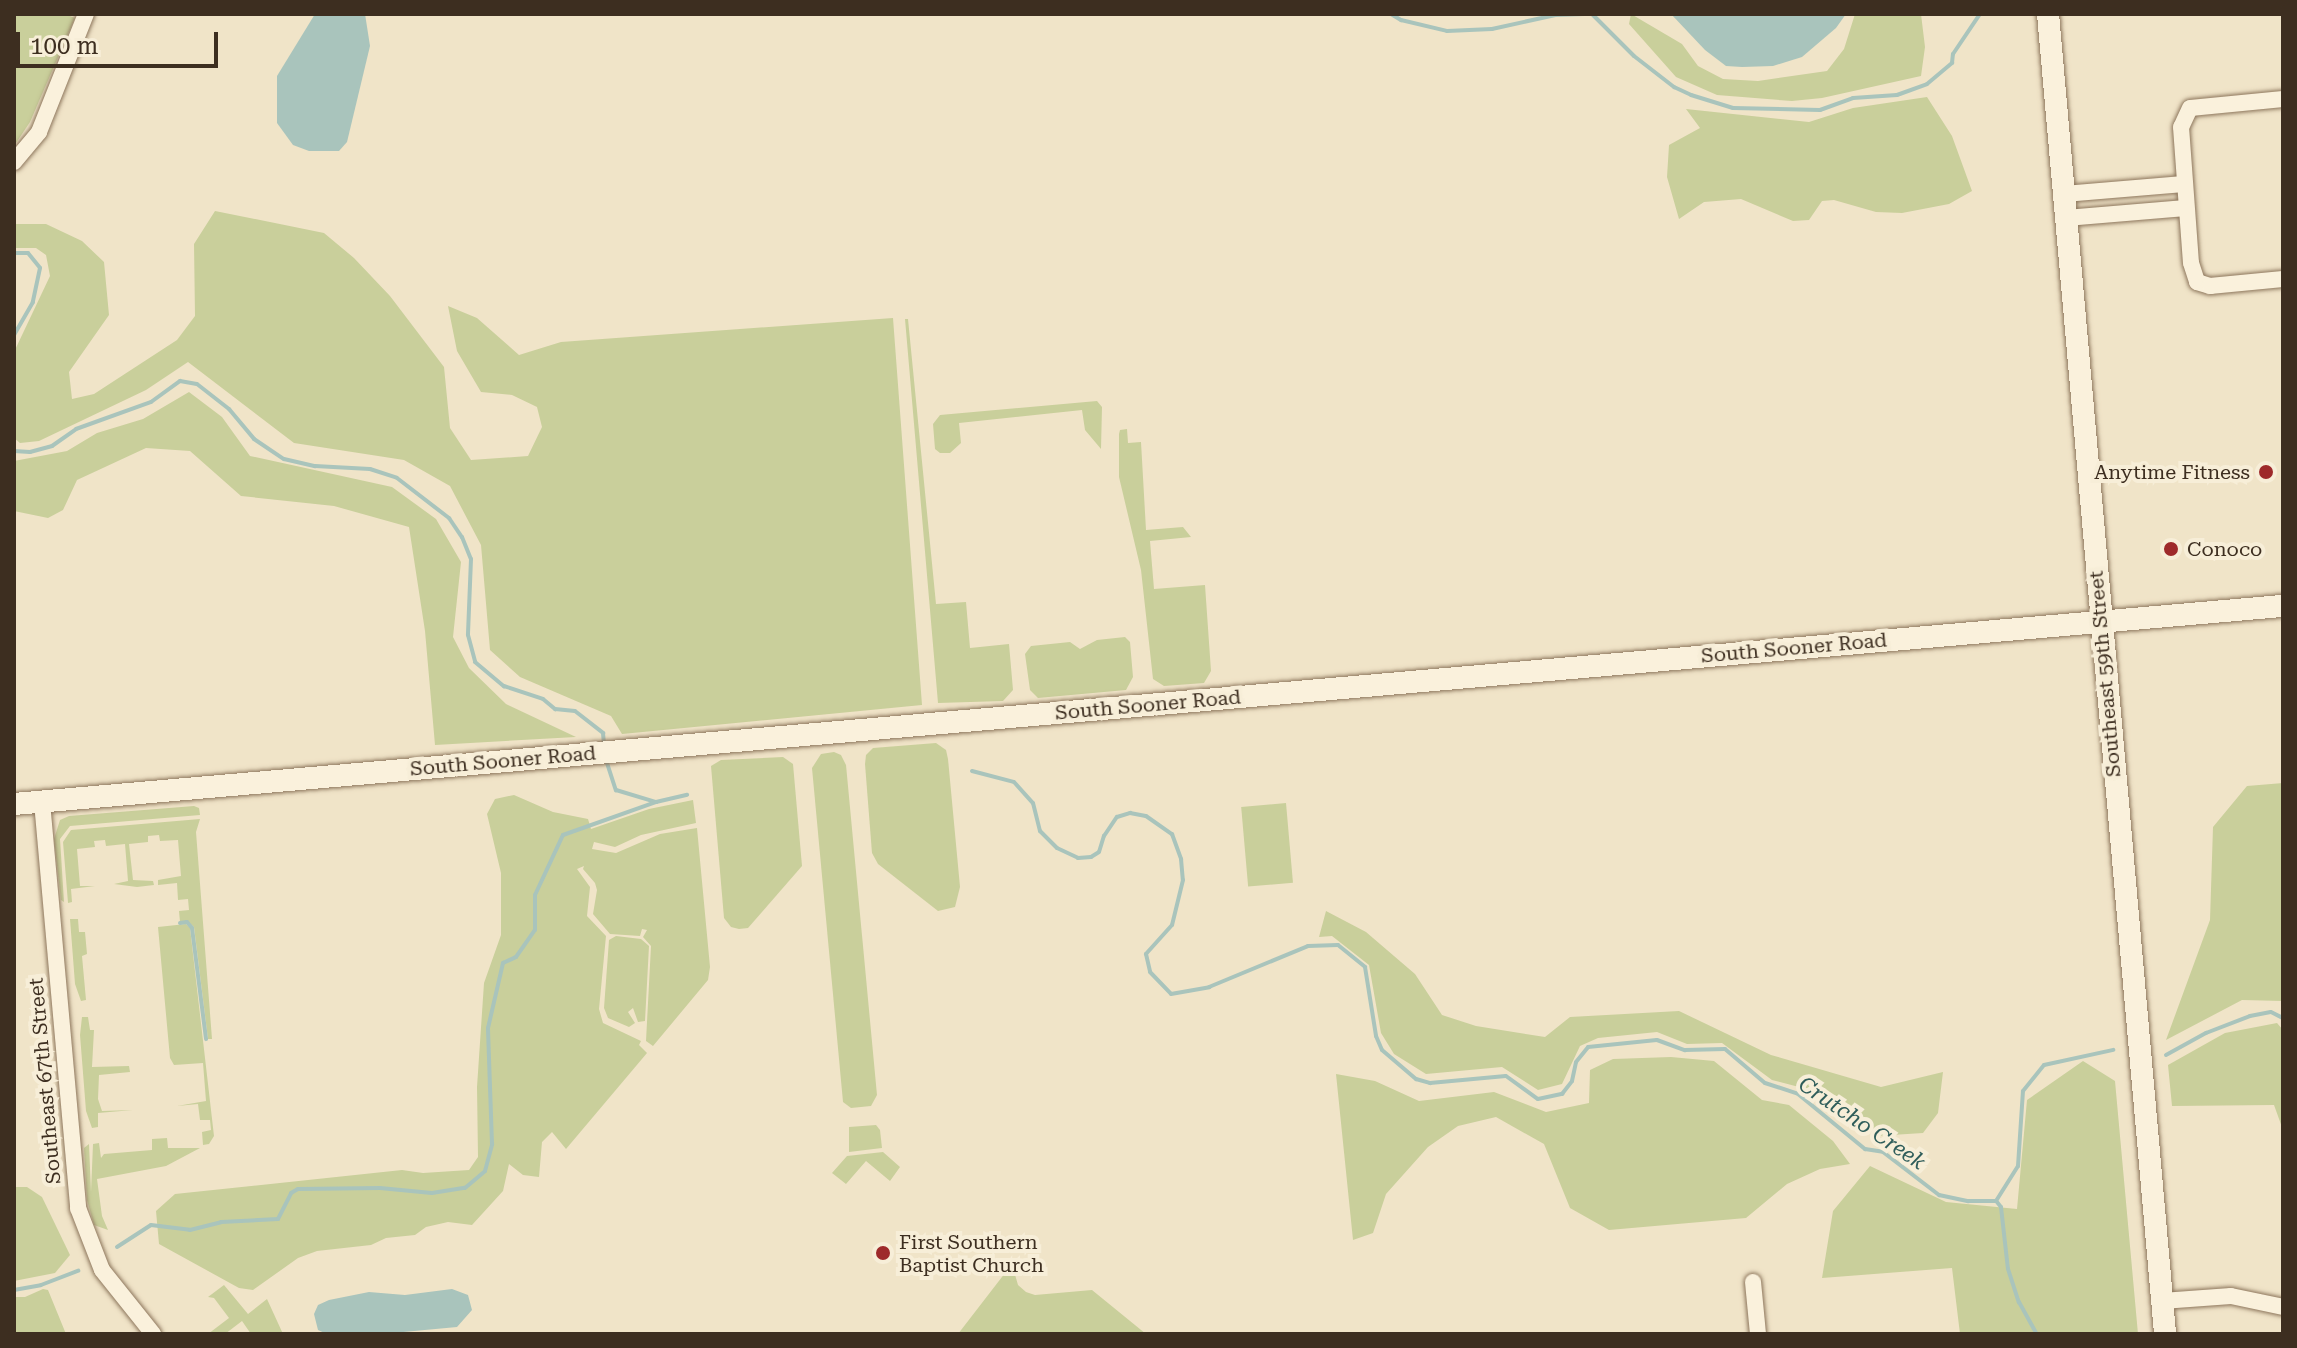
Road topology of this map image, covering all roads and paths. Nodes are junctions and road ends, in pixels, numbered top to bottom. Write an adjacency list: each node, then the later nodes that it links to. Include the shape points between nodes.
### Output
1 (86, 14): 4 (street, via 39,132)
2 (2048, 14): 6 (main road, Southeast 59th Street)
3 (2283, 99): 5 (street, via 2199,106 2185,112)
4 (14, 162)
5 (2184, 184): 6 (street); 7 (street)
6 (2064, 194): 8 (main road, Southeast 59th Street)
7 (2186, 208): 8 (street); 9 (street, via 2197,282 2210,286)
8 (2066, 218): 11 (main road, Southeast 59th Street)
9 (2283, 279)
10 (2283, 606): 11 (main road, South Sooner Road)
11 (2100, 622): 12 (main road, South Sooner Road); 15 (main road, Southeast 59th Street)
12 (42, 802): 13 (main road, South Sooner Road); 17 (street, Southeast 67th Street, via 78,1208 102,1270)
13 (14, 804)
14 (1753, 1282): 18 (street)
15 (2162, 1301): 16 (street, via 2231,1296); 19 (main road, Southeast 59th Street)
16 (2283, 1307)
17 (153, 1334)
18 (1758, 1334)
19 (2165, 1334)

